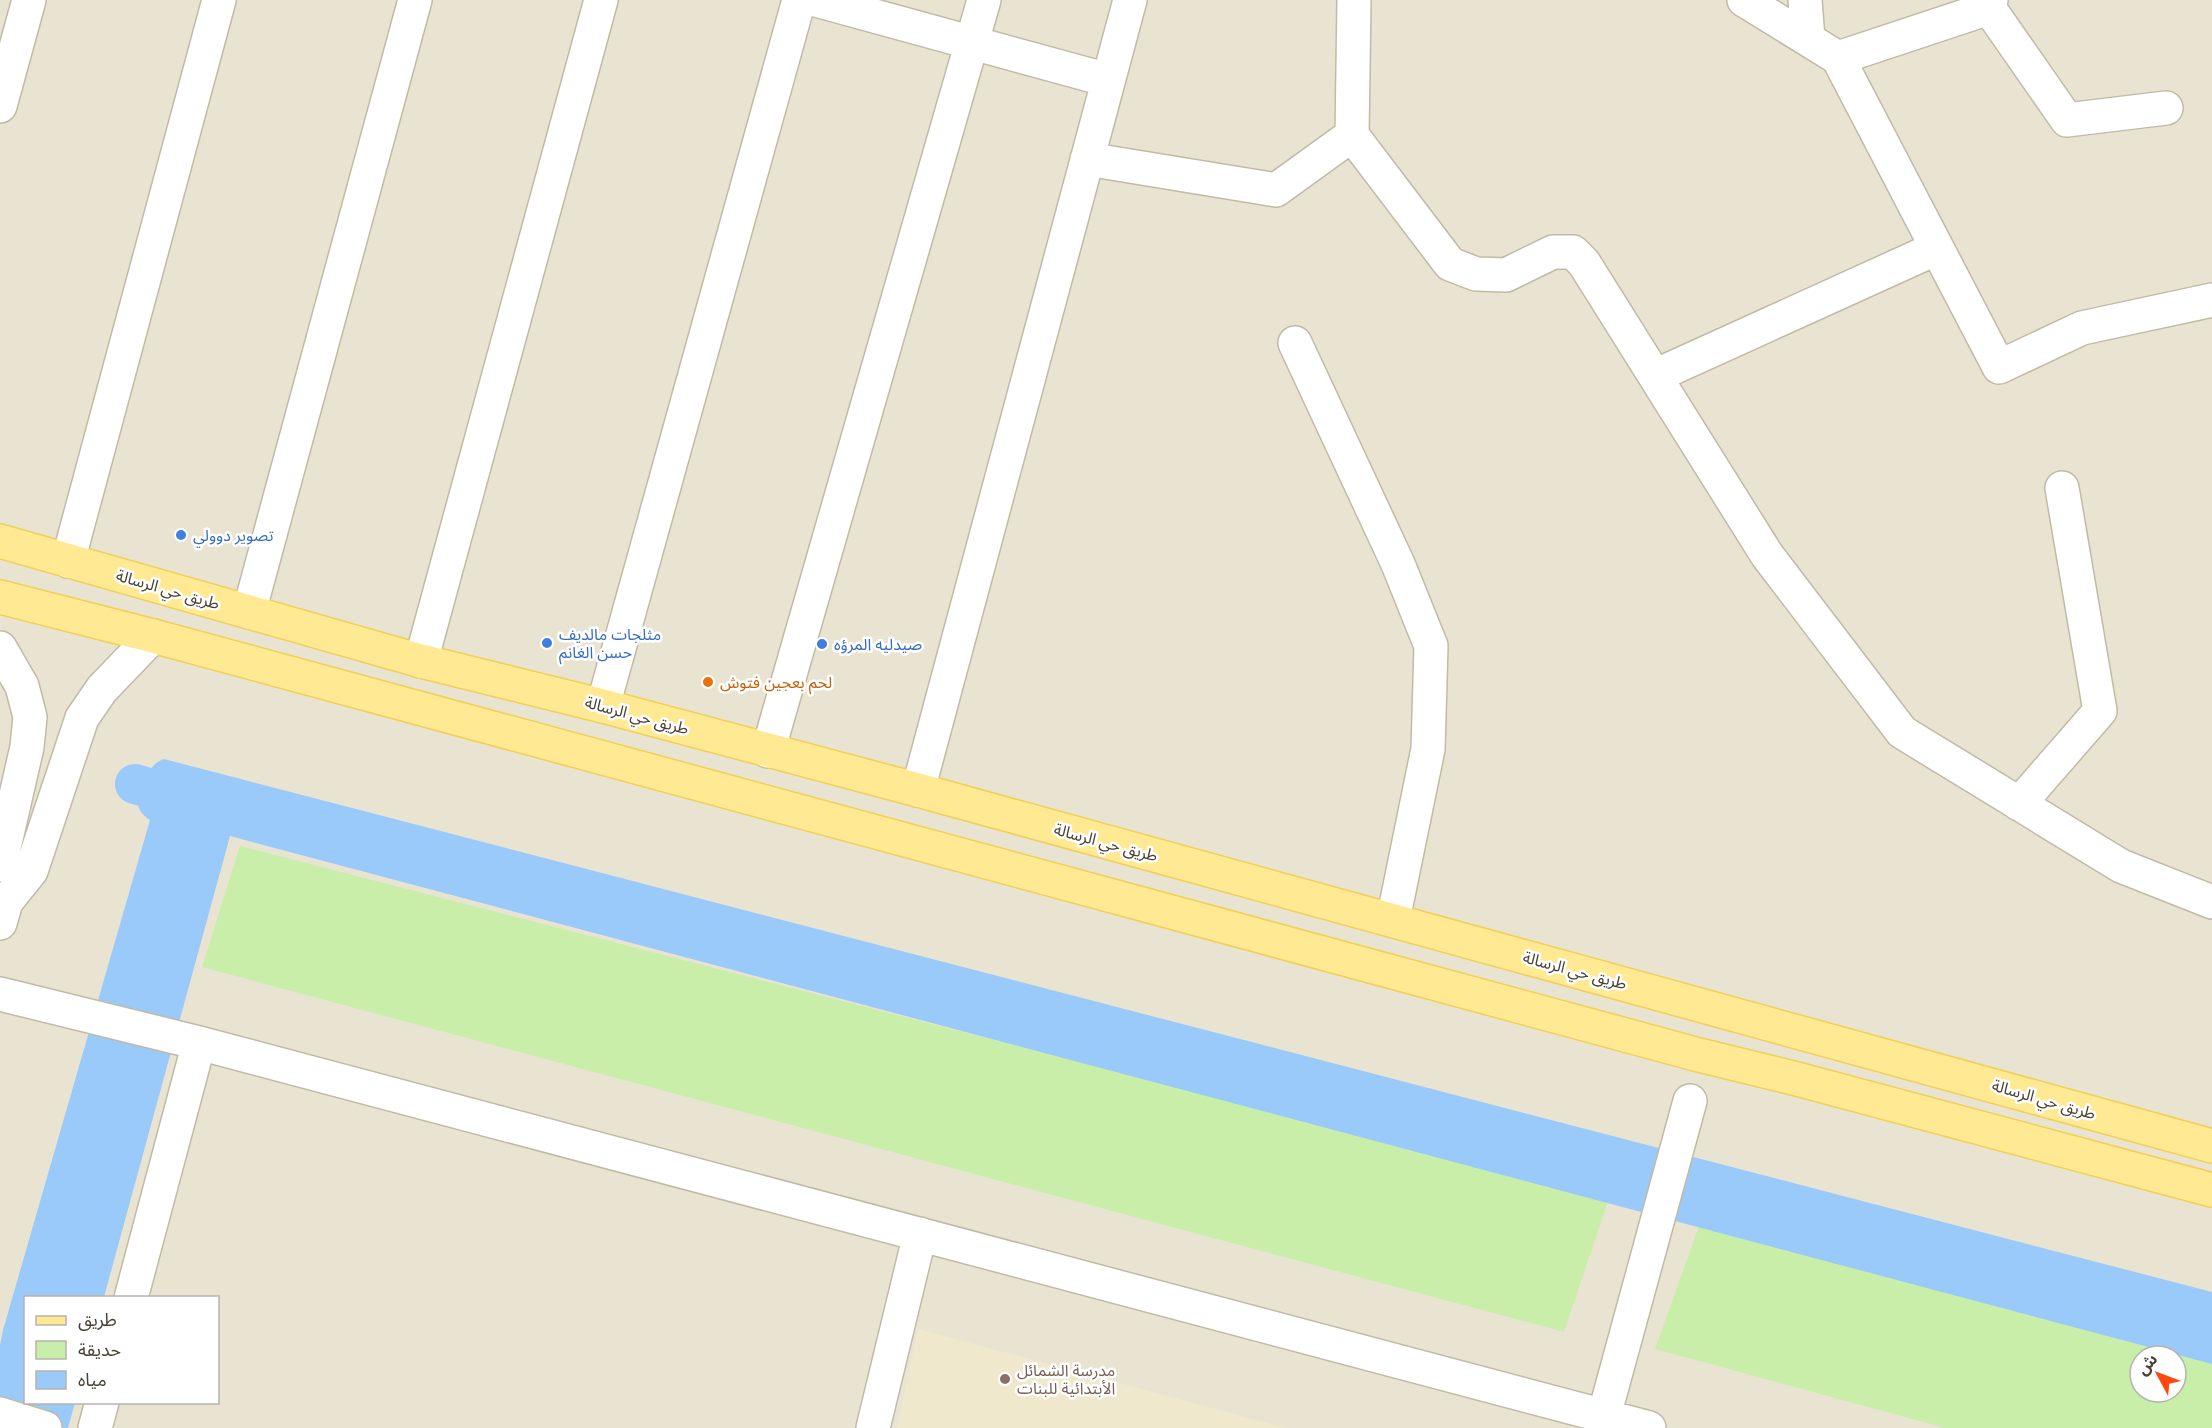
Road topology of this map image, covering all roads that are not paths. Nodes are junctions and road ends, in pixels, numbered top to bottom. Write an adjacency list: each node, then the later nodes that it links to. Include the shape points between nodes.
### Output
1 (29, 0): 17 (street)
2 (219, 0): 27 (street)
3 (415, 0): 29 (street)
4 (602, 0): 32 (street)
5 (799, 0): 33 (street)
6 (816, 0): 14 (street)
7 (984, 0): 14 (street)
8 (1130, 0): 16 (street)
9 (1354, 0): 19 (street)
10 (1744, 0): 13 (street)
11 (1805, 0): 13 (street)
12 (1990, 4): 15 (street); 18 (street, via 2067,120)
13 (1808, 39): 15 (street)
14 (971, 42): 16 (street); 34 (street)
15 (1839, 58): 21 (street)
16 (1108, 80): 20 (street)
17 (0, 106)
18 (2166, 108)
19 (1352, 135): 20 (street, via 1276,190); 24 (street, via 1450,264 1476,274 1506,275 1553,252 1573,252 1584,263)
20 (1087, 159): 35 (street)
21 (1937, 248): 22 (street, via 1999,367 2082,328); 24 (street)
22 (2212, 300)
23 (1295, 343): 40 (street, via 1398,564 1431,646 1428,749)
24 (1655, 376): 36 (street, via 1767,555 1902,732)
25 (2062, 488): 36 (street, via 2100,711)
26 (0, 541): 27 (main road, طريق حي الرسالة)
27 (68, 561): 29 (main road, طريق حي الرسالة)
28 (0, 597): 30 (main road)
29 (249, 612): 32 (main road, طريق حي الرسالة)
30 (153, 636): 38 (street, via 102,689 82,718 31,871); 45 (main road)
31 (0, 648): 37 (street, via 22,686 30,717 27,747)
32 (421, 661): 33 (main road, طريق حي الرسالة)
33 (603, 706): 34 (main road, طريق حي الرسالة)
34 (768, 751): 35 (main road, طريق حي الرسالة)
35 (918, 790): 40 (main road, طريق حي الرسالة)
36 (2019, 804): 39 (street, via 2121,866)
37 (0, 865)
38 (2, 900)
39 (2212, 902)
40 (1392, 920): 42 (main road, طريق حي الرسالة)
41 (0, 994): 44 (street)
42 (1712, 1007): 43 (main road, طريق حي الرسالة); 45 (main road)
43 (1809, 1034): 46 (main road); 48 (main road, طريق حي الرسالة)
44 (191, 1041): 50 (street); 51 (street)
45 (1699, 1054): 46 (main road)
46 (1797, 1079): 49 (main road)
47 (1690, 1101): 54 (street)
48 (2212, 1146)
49 (2212, 1190)
50 (920, 1234): 54 (street); 57 (street)
51 (131, 1296)
52 (101, 1404): 56 (street)
53 (0, 1414): 55 (street)
54 (1604, 1416): 58 (street)
55 (45, 1428)
56 (95, 1428)
57 (873, 1428)
58 (1648, 1428)

